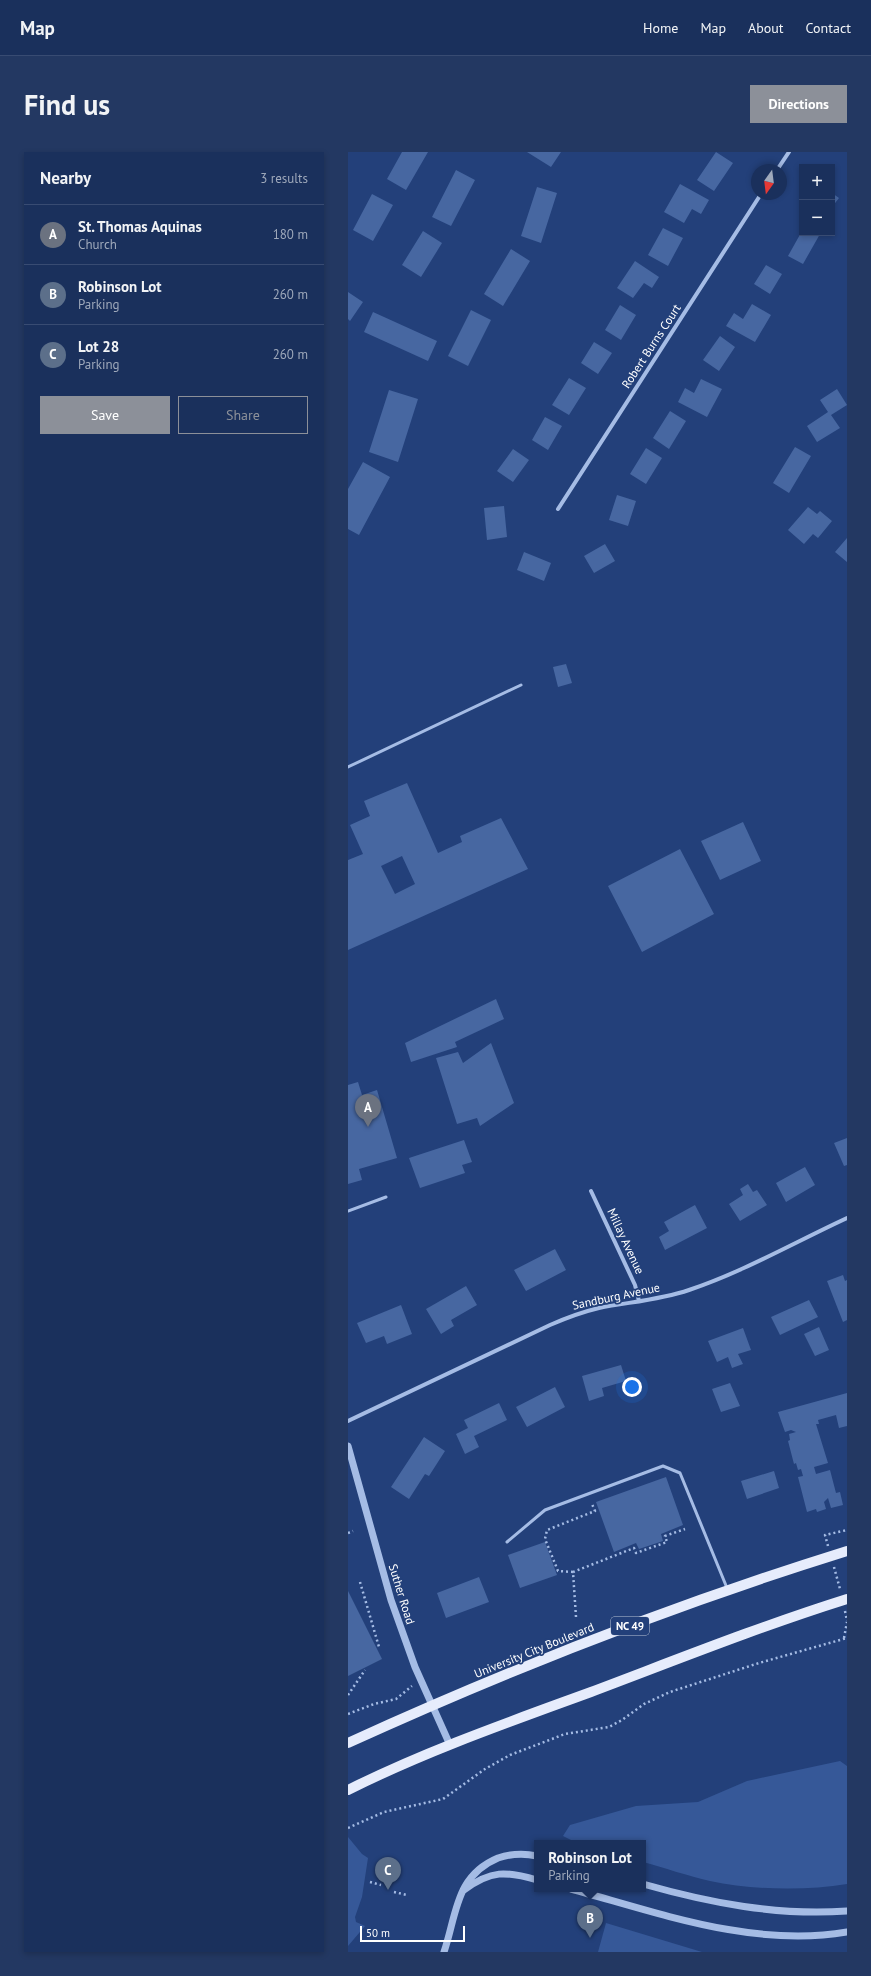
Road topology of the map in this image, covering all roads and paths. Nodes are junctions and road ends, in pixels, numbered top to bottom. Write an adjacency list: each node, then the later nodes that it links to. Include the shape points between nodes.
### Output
1 (789, 152): 2 (street)
2 (781, 164)
3 (757, 200): 4 (street, Robert Burns Court)
4 (558, 509)
5 (521, 685): 6 (lane)
6 (348, 767)
7 (591, 1191): 11 (street, Millay Avenue, via 635,1285)
8 (386, 1197): 9 (lane)
9 (348, 1211)
10 (847, 1218): 11 (street, Sandburg Avenue, via 726,1275 688,1290)
11 (639, 1301): 12 (street, Sandburg Avenue, via 570,1316 550,1324)
12 (348, 1421)
13 (348, 1446): 35 (street, Suther Road, via 391,1600 415,1667)
14 (592, 1504): 22 (path, via 595,1512 547,1530 545,1539 558,1571)
15 (685, 1529): 22 (path, via 665,1536 667,1542 636,1553 634,1548)
16 (847, 1530): 20 (path, via 825,1535)
17 (353, 1531): 18 (path)
18 (348, 1533)
19 (507, 1542): 26 (lane, via 545,1510 663,1466 680,1473)
20 (827, 1544)
21 (847, 1551): 26 (main road, University City Boulevard / NC 49)
22 (573, 1572): 28 (path)
23 (835, 1572): 25 (path)
24 (360, 1582): 31 (path)
25 (838, 1584)
26 (728, 1590): 35 (main road, University City Boulevard / NC 49, via 599,1638)
27 (847, 1599): 39 (main road, via 770,1625)
28 (576, 1617)
29 (847, 1622): 30 (path)
30 (846, 1638): 41 (path, via 670,1692 644,1704 609,1727 565,1734 510,1755 485,1769 443,1799 384,1812)
31 (378, 1648)
32 (365, 1670): 34 (path)
33 (412, 1686): 37 (path, via 396,1699)
34 (348, 1695)
35 (433, 1706): 38 (main road, University City Boulevard / NC 49); 39 (street, Suther Road)
36 (348, 1710): 37 (path)
37 (349, 1714)
38 (348, 1743)
39 (450, 1745): 40 (main road)
40 (348, 1790)
41 (348, 1828)
42 (534, 1856): 47 (street, via 514,1854 486,1864 470,1876)
43 (534, 1879): 47 (street, via 496,1873 486,1876)
44 (370, 1882): 45 (path)
45 (381, 1885)
46 (646, 1885): 51 (street, via 749,1908 798,1912)
47 (463, 1891): 53 (street)
48 (394, 1892): 50 (path)
49 (591, 1892): 52 (street, via 690,1921 738,1931 800,1936)
50 (407, 1895)
51 (847, 1911)
52 (847, 1932)
53 (444, 1952)

